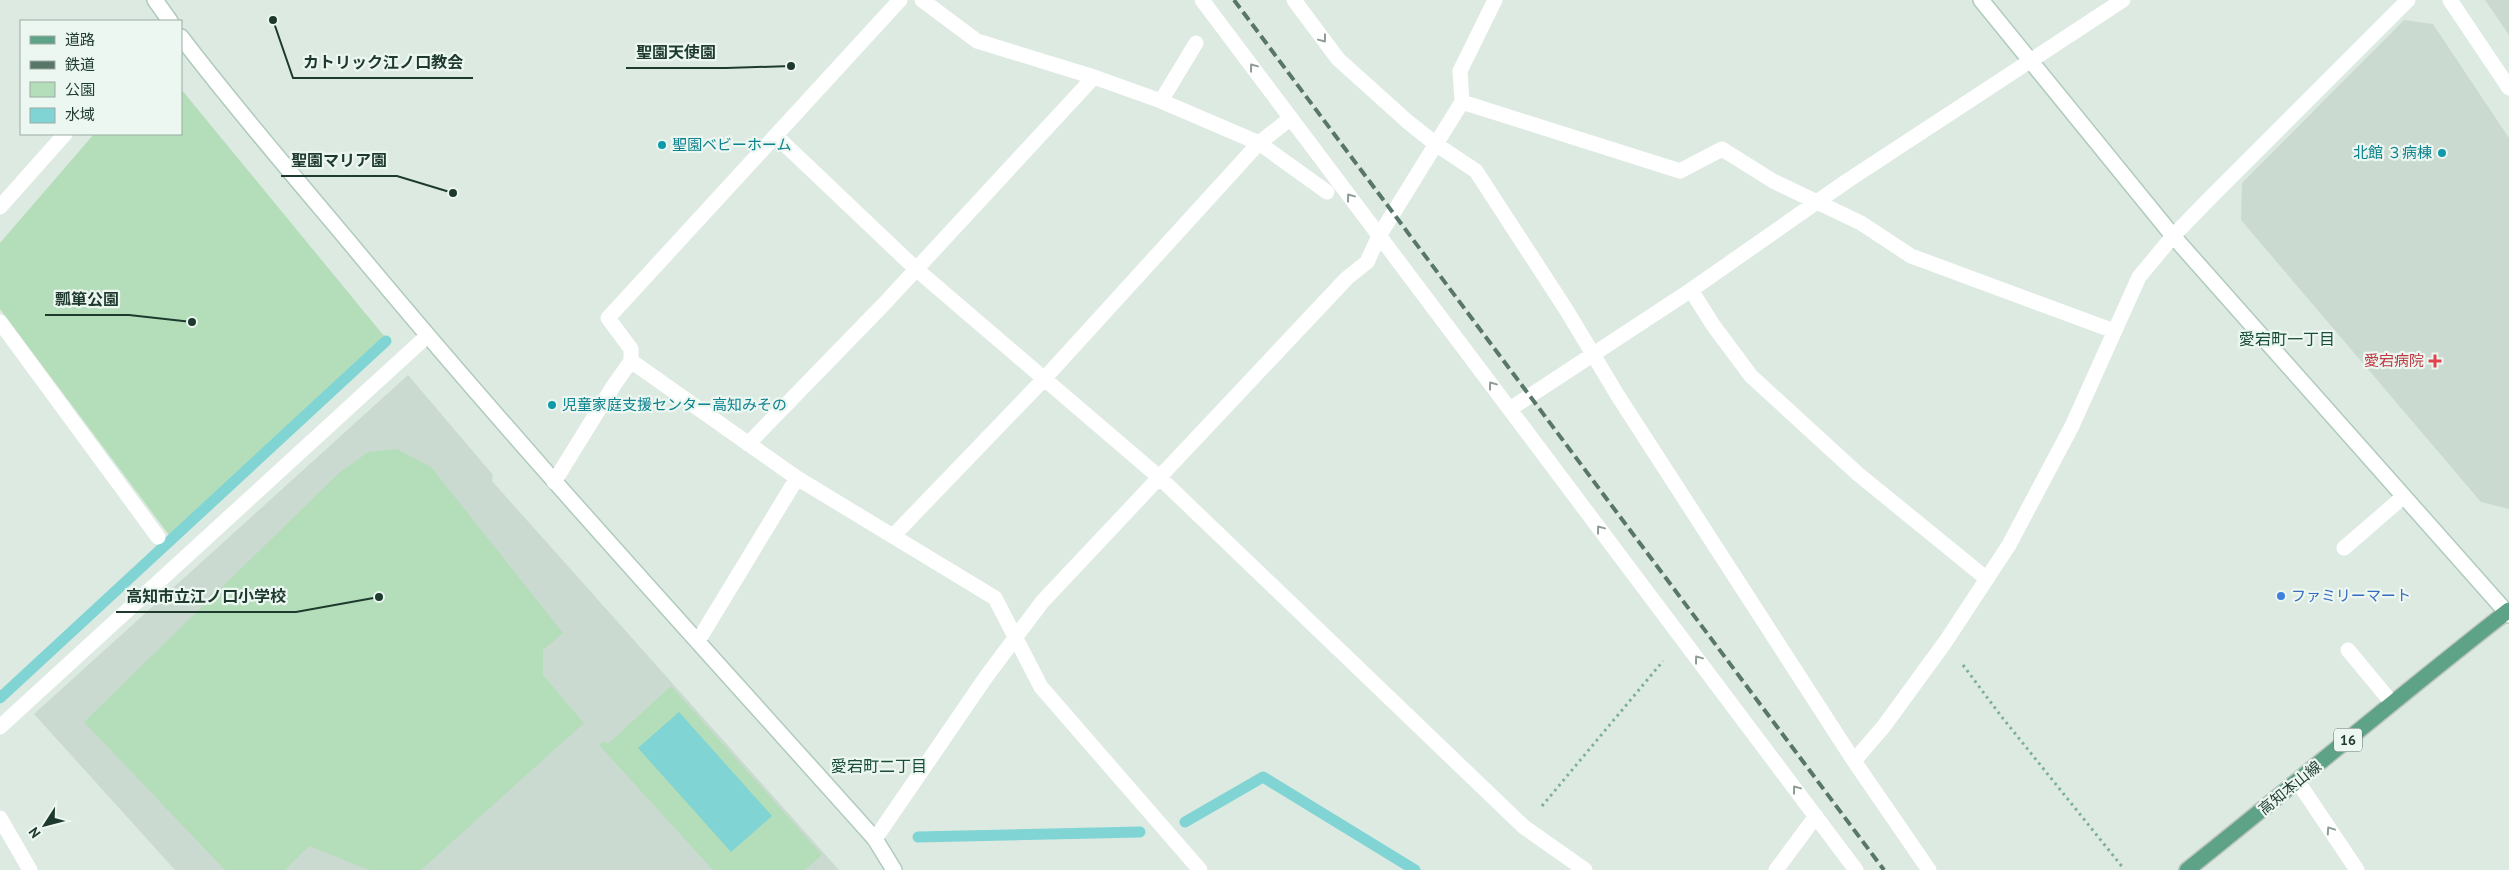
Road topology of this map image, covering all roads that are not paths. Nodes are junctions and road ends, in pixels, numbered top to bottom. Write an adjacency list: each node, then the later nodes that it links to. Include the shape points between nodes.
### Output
1 (155, 0): 11 (street)
2 (900, 0): 21 (street)
3 (922, 0): 15 (street, via 976,42)
4 (1202, 0): 19 (street, one-way to 4)
5 (1294, 0): 23 (street, one-way to 23, via 1338,59)
6 (1495, 0): 18 (street, via 1460,71)
7 (1982, 0): 14 (street)
8 (2123, 0): 14 (street)
9 (2408, 0): 28 (street)
10 (2450, 0): 16 (street)
11 (166, 20)
12 (182, 38): 33 (street)
13 (1196, 43): 17 (street)
14 (2032, 61): 25 (street); 28 (street)
15 (1094, 77): 17 (street); 29 (street)
16 (2509, 88)
17 (1161, 101): 22 (street)
18 (1462, 102): 23 (street); 25 (street, via 1680,171 1722,149 1773,181)
19 (1291, 118): 22 (street); 27 (street, one-way to 19)
20 (64, 135): 26 (street)
21 (776, 136): 29 (street); 35 (street, via 608,318 631,349)
22 (1259, 143): 24 (street); 36 (street)
23 (1437, 145): 27 (street); 34 (street, via 1476,171)
24 (1327, 192)
25 (1816, 202): 30 (street); 32 (street, via 1861,223 1912,256)
26 (0, 207)
27 (1379, 236): 37 (street, one-way to 27); 39 (street, via 1367,262 1347,278)
28 (2173, 236): 32 (street, via 2139,277); 42 (street)
29 (916, 269): 36 (street); 38 (street)
30 (1691, 290): 34 (street); 46 (street, via 1751,376 1858,474)
31 (0, 322): 44 (street)
32 (2114, 331): 46 (street, via 2035,500)
33 (427, 336): 41 (street); 52 (street)
34 (1593, 355): 37 (street); 53 (street)
35 (631, 361): 38 (street); 41 (street)
36 (1044, 379): 39 (street); 43 (street)
37 (1510, 409): 55 (street, one-way to 37)
38 (748, 444): 40 (street)
39 (1158, 477): 48 (street, via 1042,602); 61 (street, via 1524,827)
40 (797, 478): 43 (street); 49 (street)
41 (554, 482): 49 (street)
42 (2403, 497): 45 (street); 47 (street)
43 (892, 536): 48 (street, via 995,598)
44 (158, 537)
45 (2344, 548)
46 (1987, 579): 53 (street, via 1884,726)
47 (2508, 612): 51 (main road, 高知本山線 / 16)
48 (1017, 637): 57 (street, via 986,677); 60 (street, via 1041,687)
49 (698, 641): 57 (street)
50 (2348, 650): 51 (street)
51 (2392, 703): 54 (main road, 高知本山線 / 16)
52 (0, 727)
53 (1854, 760): 64 (street)
54 (2298, 782): 65 (main road, 高知本山線 / 16); 66 (street, one-way to 54)
55 (1816, 816): 62 (street); 63 (street)
56 (0, 818): 58 (street)
57 (876, 839): 59 (street)
58 (30, 870)
59 (894, 870)
60 (1200, 870)
61 (1585, 870)
62 (1776, 870)
63 (1856, 870)
64 (1930, 870)
65 (2187, 870)
66 (2358, 870)

